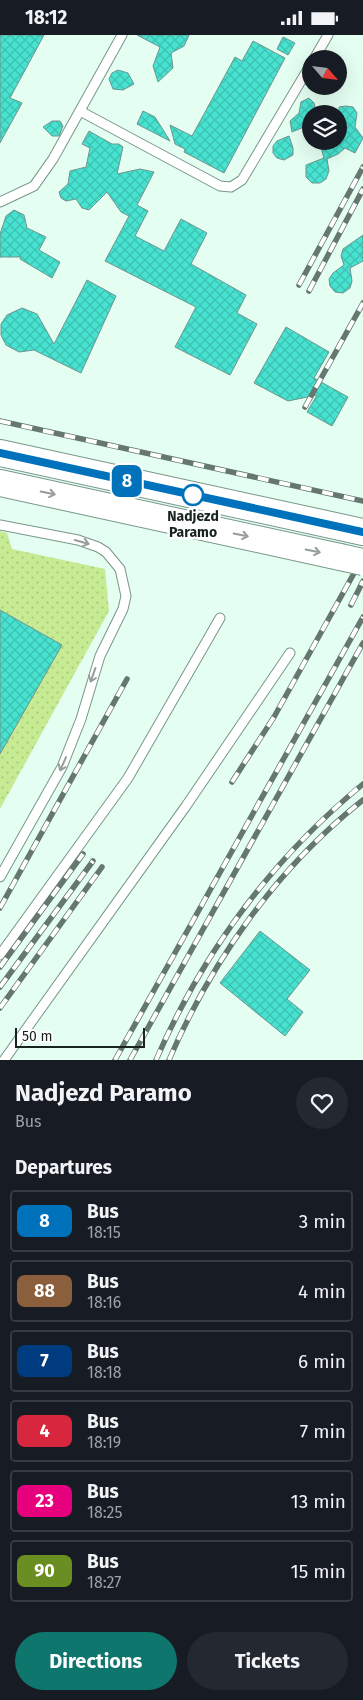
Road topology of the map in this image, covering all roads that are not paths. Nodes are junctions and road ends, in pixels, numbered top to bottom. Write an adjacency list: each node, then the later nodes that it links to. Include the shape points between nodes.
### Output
1 (122, 35): 5 (lane)
2 (328, 35): 3 (lane)
3 (319, 50)
4 (302, 79): 5 (lane, via 242,180 231,187 220,185)
5 (80, 111): 6 (lane, via 34,186)
6 (0, 202)
7 (0, 453): 10 (main road)
8 (0, 483): 11 (main road, one-way to 11)
9 (0, 525): 14 (lane, one-way to 14, via 98,547 120,569 126,596 100,656 62,767)
10 (358, 531)
11 (351, 559)
12 (220, 619): 15 (lane, via 128,778)
13 (290, 653): 16 (lane, via 186,806)
14 (0, 877)
15 (0, 955)
16 (4, 1060)

